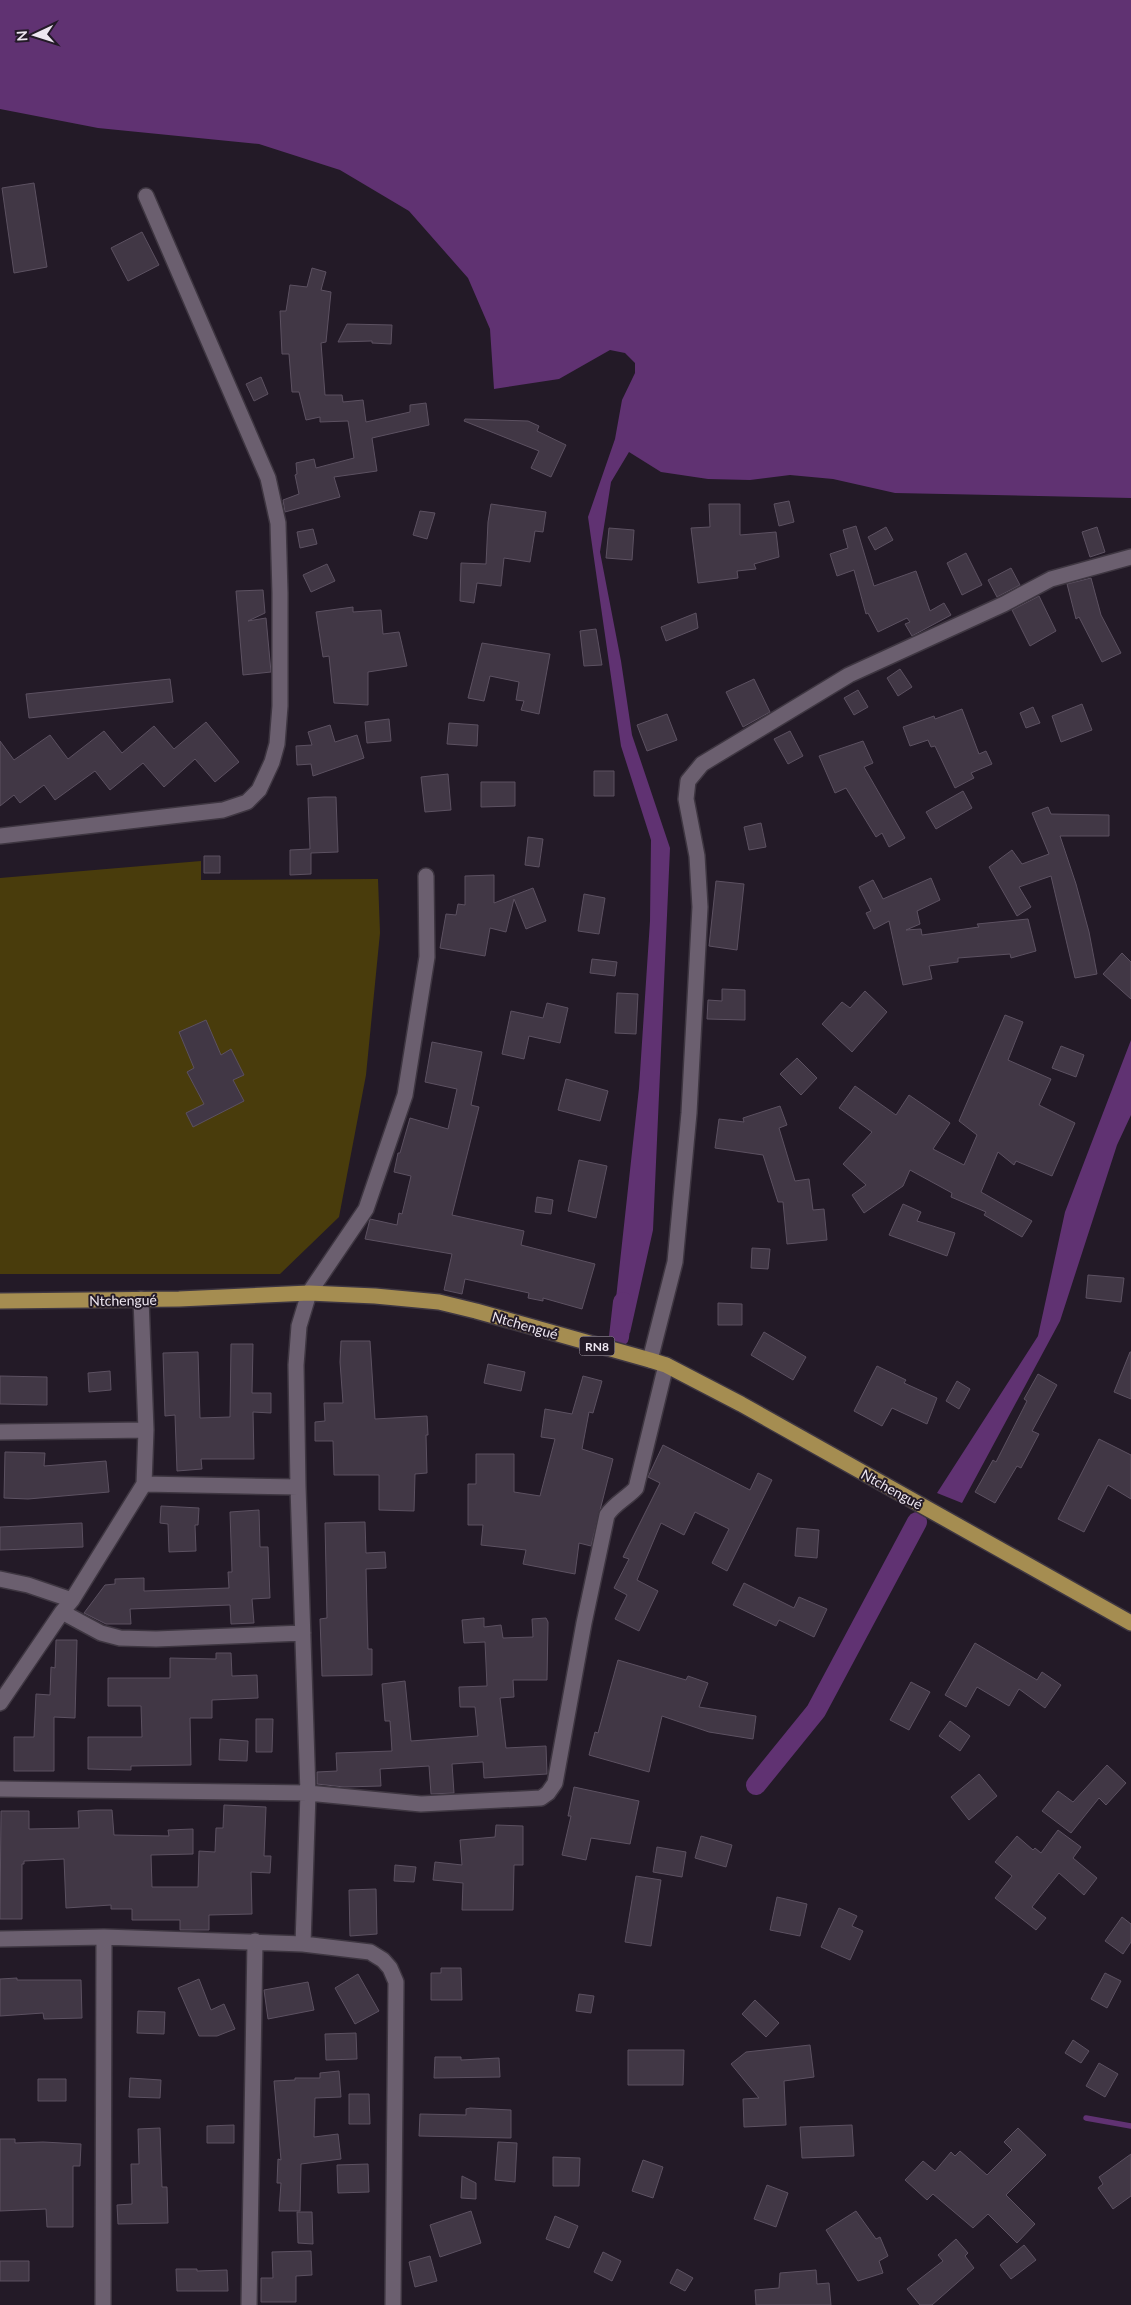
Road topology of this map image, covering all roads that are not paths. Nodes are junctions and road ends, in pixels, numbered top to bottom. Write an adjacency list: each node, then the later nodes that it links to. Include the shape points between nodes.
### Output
1 (146, 196): 3 (street, via 268,478 278,523 280,706 277,744 270,769 259,790 248,802 236,806)
2 (1131, 557): 8 (street, via 1051,579 849,675 702,764 688,781 686,799 697,856 700,906 689,1113 675,1262)
3 (0, 836)
4 (426, 876): 5 (street, via 426,957 405,1095 366,1209)
5 (309, 1293): 6 (main road, Ntchengué / RN8); 8 (main road, Ntchengué / RN8, via 439,1302); 13 (street, via 299,1326 296,1365)
6 (141, 1299): 7 (main road, Ntchengué / RN8); 10 (street)
7 (0, 1301)
8 (650, 1360): 9 (main road, Ntchengué / RN8)
9 (666, 1365): 17 (main road, Ntchengué / RN8); 21 (street, via 636,1488 626,1499 614,1505 607,1515 555,1783 548,1793 540,1798 421,1804)
10 (146, 1430): 11 (street); 12 (street)
11 (0, 1432)
12 (144, 1484): 13 (street); 15 (street)
13 (298, 1487): 18 (street)
14 (0, 1579): 15 (street)
15 (72, 1600): 16 (street)
16 (62, 1612): 18 (street, via 101,1633 120,1638); 19 (street)
17 (1131, 1623)
18 (303, 1633): 21 (street)
19 (0, 1703)
20 (0, 1789): 21 (street)
21 (308, 1793): 25 (street)
22 (104, 1938): 23 (street); 24 (street); 26 (street)
23 (0, 1939)
24 (255, 1941): 25 (street); 27 (street)
25 (303, 1944): 28 (street, via 370,1952 390,1968 396,1982)
26 (103, 2305)
27 (249, 2305)
28 (393, 2305)

